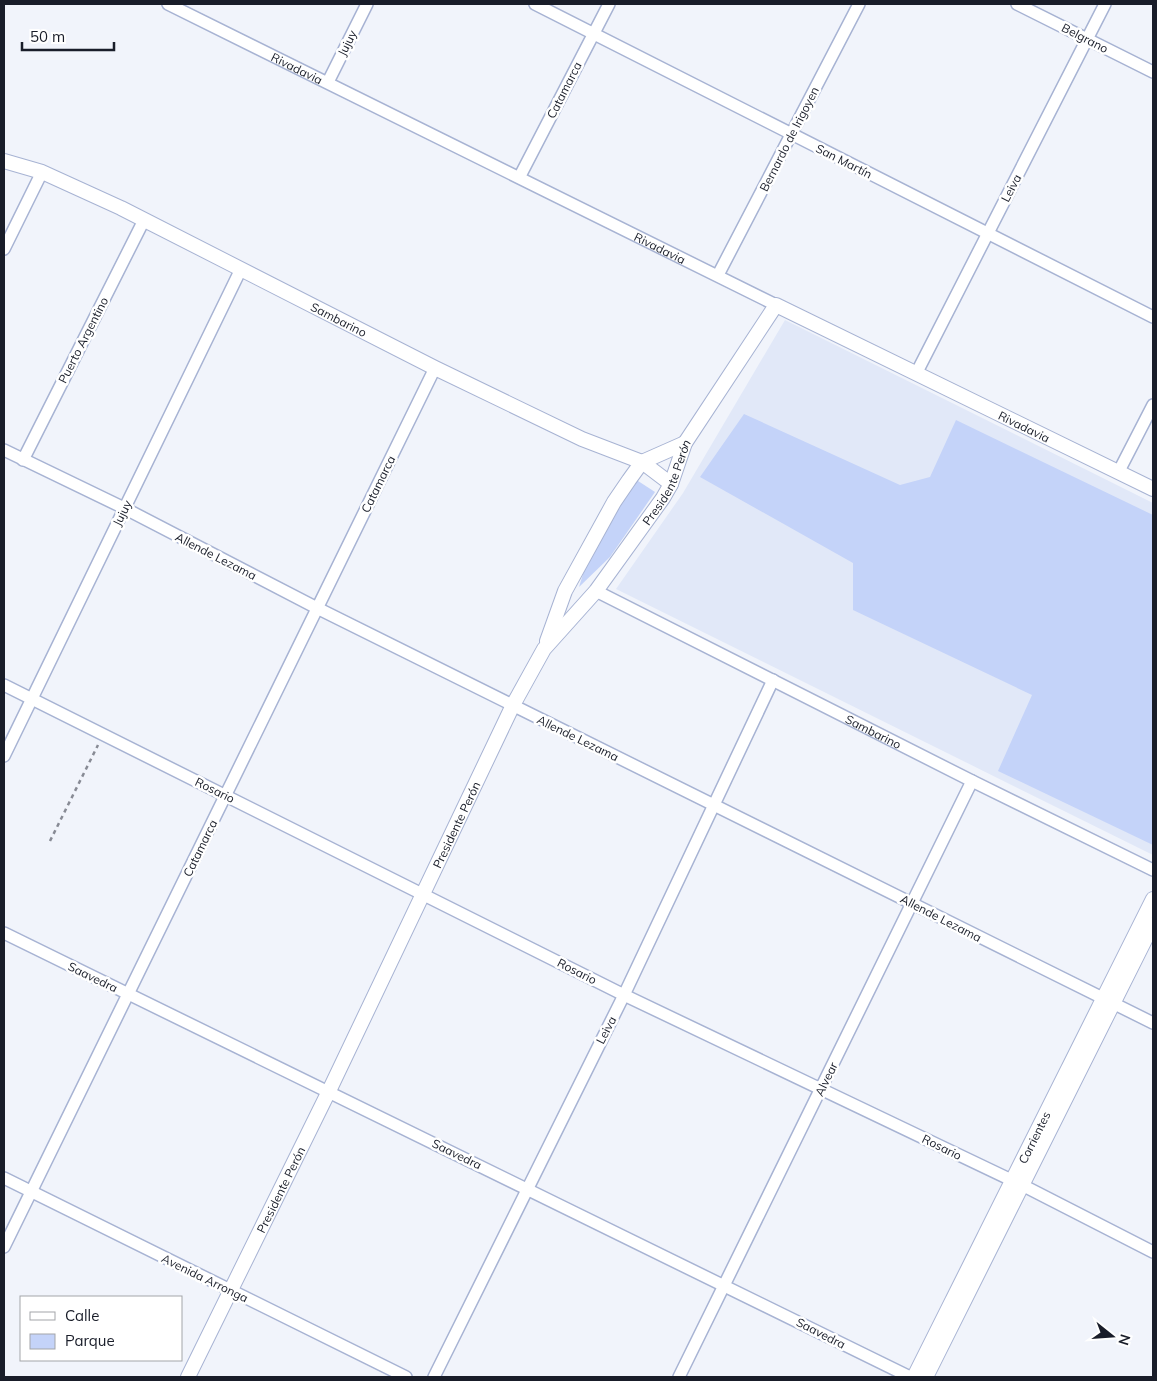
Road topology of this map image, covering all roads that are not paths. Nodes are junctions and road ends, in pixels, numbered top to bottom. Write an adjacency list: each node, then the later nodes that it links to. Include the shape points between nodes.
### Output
1 (168, 4): 11 (street, Rivadavia)
2 (367, 4): 11 (street, Jujuy)
3 (535, 4): 8 (street, San Martín)
4 (609, 4): 8 (street, Catamarca)
5 (859, 4): 12 (street, Bernardo de Irigoyen)
6 (1017, 4): 9 (street, Belgrano)
7 (1105, 4): 9 (street, Leiva)
8 (593, 34): 12 (street, San Martín); 15 (street, Catamarca)
9 (1087, 40): 10 (street, Belgrano); 17 (street, Leiva)
10 (1153, 72)
11 (328, 82): 15 (street, Rivadavia)
12 (791, 134): 17 (street, San Martín); 20 (street, Bernardo de Irigoyen)
13 (4, 161): 14 (street, Sambarino)
14 (42, 172): 16 (street, Sambarino); 18 (street)
15 (520, 176): 20 (street, Rivadavia)
16 (144, 220): 19 (street, Sambarino); 28 (street, Puerto Argentino)
17 (987, 234): 22 (street, San Martín); 24 (street, Leiva)
18 (4, 249)
19 (241, 269): 23 (street, Sambarino); 33 (street, Jujuy)
20 (718, 275): 21 (street, Rivadavia)
21 (776, 305): 24 (street, Rivadavia); 26 (street, Presidente Perón)
22 (1153, 317)
23 (435, 368): 29 (street, Sambarino, via 582,439); 35 (street, Catamarca)
24 (917, 372): 30 (street, Rivadavia)
25 (1153, 405): 30 (street)
26 (685, 443): 29 (street); 31 (street, Presidente Perón)
27 (4, 450): 28 (street, Allende Lezama)
28 (23, 460): 33 (street, Allende Lezama)
29 (642, 462): 31 (street, Sambarino); 36 (street, via 614,502 565,591)
30 (1118, 471): 32 (street, Rivadavia)
31 (671, 484): 34 (street, Presidente Perón)
32 (1153, 489)
33 (124, 508): 35 (street, Allende Lezama); 39 (street, Jujuy)
34 (596, 591): 36 (street, Presidente Perón); 37 (street, Sambarino)
35 (317, 608): 40 (street, Allende Lezama); 43 (street, Catamarca)
36 (544, 649): 40 (street, Presidente Perón)
37 (772, 680): 42 (street, Sambarino); 44 (street, Leiva)
38 (4, 685): 39 (street, Rosario)
39 (32, 699): 41 (street, Jujuy); 43 (street, Rosario)
40 (513, 705): 44 (street, Allende Lezama); 46 (street, Presidente Perón)
41 (4, 756)
42 (972, 781): 45 (street, Sambarino); 48 (street, Alvear)
43 (226, 796): 46 (street, Rosario); 51 (street, Catamarca)
44 (714, 805): 48 (street, Allende Lezama); 52 (street, Leiva)
45 (1153, 870)
46 (422, 893): 52 (street, Rosario); 56 (street, Presidente Perón)
47 (1153, 898): 53 (street, Corrientes)
48 (912, 903): 53 (street, Allende Lezama); 55 (street, Alvear)
49 (1153, 924): 53 (street, Corrientes)
50 (4, 933): 51 (street, Saavedra)
51 (128, 994): 56 (street, Saavedra); 60 (street, Catamarca)
52 (624, 995): 55 (street, Rosario); 59 (street, Leiva)
53 (1109, 1002): 54 (street, Allende Lezama); 58 (street, Corrientes)
54 (1153, 1024)
55 (821, 1089): 58 (street, Rosario); 63 (street, Alvear)
56 (328, 1091): 59 (street, Saavedra); 64 (street, Presidente Perón)
57 (4, 1178): 60 (street, Avenida Arronga)
58 (1018, 1184): 62 (street, Rosario); 70 (street, Corrientes); 71 (street, Corrientes)
59 (527, 1188): 63 (street, Saavedra); 67 (street, Leiva)
60 (31, 1192): 61 (street, Catamarca); 64 (street, Avenida Arronga)
61 (4, 1247)
62 (1153, 1252)
63 (725, 1285): 68 (street, Alvear); 69 (street, Saavedra)
64 (230, 1290): 65 (street, Presidente Perón); 66 (street, Avenida Arronga)
65 (188, 1377)
66 (406, 1377)
67 (434, 1377)
68 (680, 1377)
69 (910, 1377)
70 (914, 1377)
71 (926, 1377)

